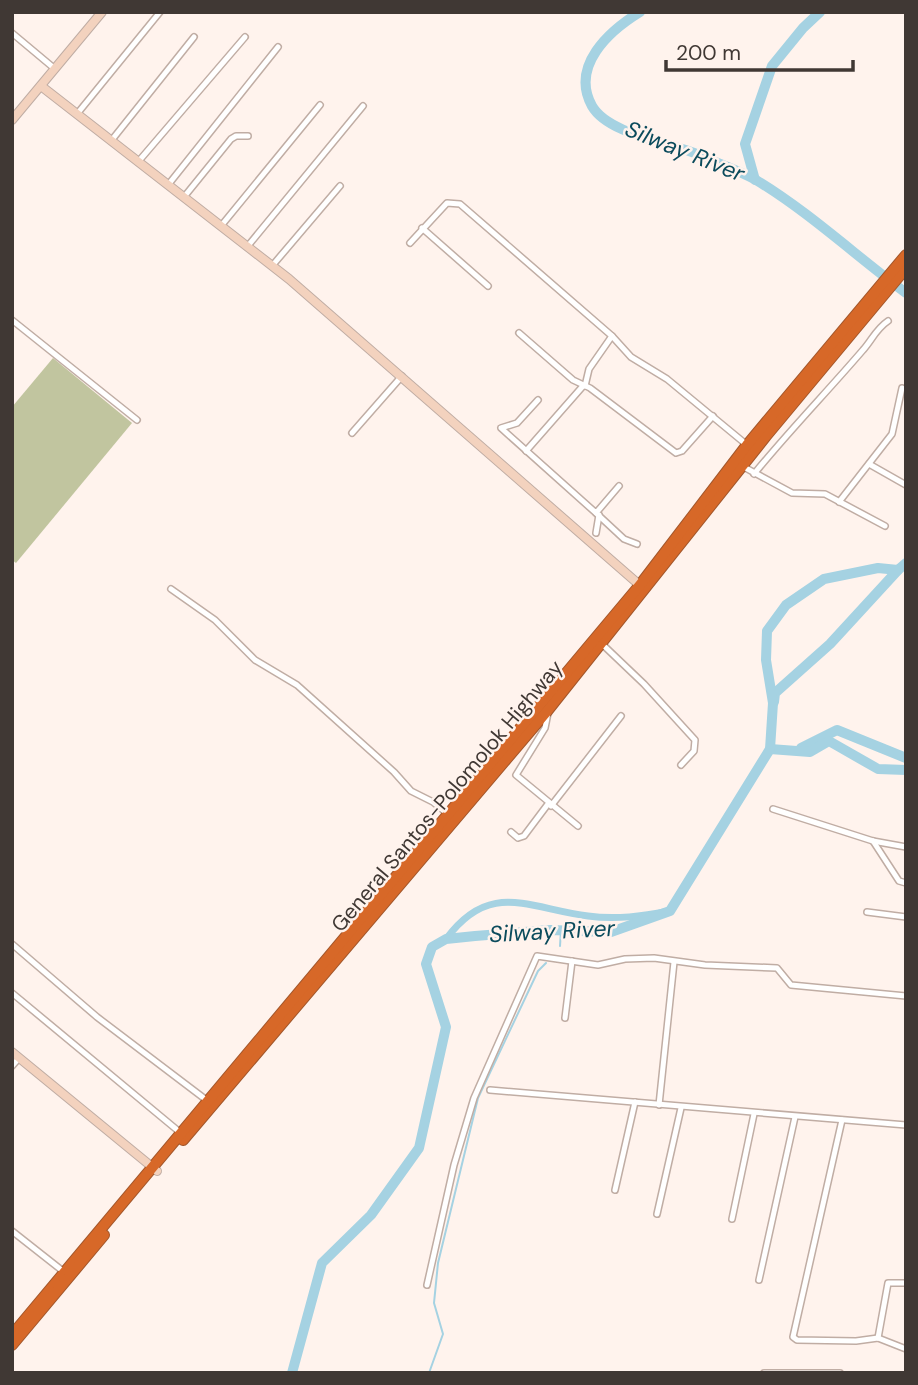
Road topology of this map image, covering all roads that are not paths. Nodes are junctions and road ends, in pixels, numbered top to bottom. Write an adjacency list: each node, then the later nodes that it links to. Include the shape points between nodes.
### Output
1 (102, 12): 7 (street)
2 (160, 12): 11 (street)
3 (12, 33): 7 (street)
4 (194, 37): 14 (street)
5 (245, 37): 15 (street)
6 (278, 47): 16 (street)
7 (55, 69): 8 (street)
8 (41, 86): 11 (street); 12 (street)
9 (320, 105): 19 (street)
10 (363, 106): 22 (street)
11 (77, 114): 14 (street)
12 (12, 120)
13 (248, 136): 18 (street, via 231,139)
14 (111, 141): 15 (street)
15 (138, 162): 16 (street)
16 (168, 185): 18 (street)
17 (340, 186): 24 (street)
18 (184, 197): 19 (street)
19 (221, 226): 22 (street)
20 (422, 228): 21 (street); 25 (street); 30 (street, via 447,203 460,204)
21 (410, 243)
22 (247, 247): 24 (street)
23 (905, 260): 26 (highway)
24 (272, 266): 31 (street)
25 (488, 286)
26 (877, 294): 39 (highway); 42 (highway, General Santos-Polomolok Highway)
27 (12, 320): 37 (street)
28 (888, 321): 43 (street)
29 (519, 333): 32 (street)
30 (612, 336): 32 (street, via 589,369); 36 (street, via 631,357)
31 (402, 376): 38 (street); 51 (street)
32 (584, 386): 36 (street, via 676,453); 40 (street)
33 (902, 388): 35 (street)
34 (538, 400): 40 (street, via 517,422 498,426)
35 (902, 408): 41 (street, via 892,434)
36 (713, 416): 39 (street)
37 (137, 419)
38 (352, 433)
39 (747, 445): 51 (highway)
40 (526, 451): 47 (street)
41 (869, 464): 44 (street); 46 (street)
42 (742, 466): 43 (street); 51 (highway, General Santos-Polomolok Highway)
43 (754, 474): 46 (street, via 792,493 817,493)
44 (906, 485)
45 (619, 486): 47 (street)
46 (839, 502): 48 (street)
47 (598, 514): 49 (street); 50 (street)
48 (885, 526)
49 (596, 533)
50 (637, 544)
51 (643, 588): 53 (highway, General Santos-Polomolok Highway); 59 (highway)
52 (171, 589): 59 (street, via 215,620 261,664 298,685 411,791)
53 (601, 643): 54 (highway, General Santos-Polomolok Highway); 56 (street, via 695,740 694,751)
54 (548, 710): 57 (street, via 545,728 516,775); 77 (highway, General Santos-Polomolok Highway)
55 (621, 716): 57 (street)
56 (681, 765)
57 (549, 805): 60 (street); 61 (street, via 524,836 518,838)
58 (773, 809): 62 (street)
59 (448, 814): 77 (highway)
60 (578, 826)
61 (511, 832)
62 (873, 841): 63 (street); 64 (street)
63 (906, 847)
64 (906, 883)
65 (867, 912): 66 (street)
66 (906, 917)
67 (12, 944): 77 (street, via 97,1017)
68 (572, 961): 69 (street, via 598,965 636,958); 72 (street); 93 (street, via 545,956 534,959 474,1098)
69 (674, 962): 71 (street, via 777,968 791,985); 78 (street)
70 (12, 993): 84 (street)
71 (906, 996)
72 (565, 1018)
73 (16, 1055): 74 (street); 85 (street)
74 (12, 1066)
75 (490, 1090): 76 (street)
76 (635, 1102): 78 (street); 86 (street)
77 (210, 1103): 84 (highway)
78 (659, 1105): 79 (street)
79 (681, 1108): 80 (street); 87 (street)
80 (754, 1114): 81 (street); 88 (street)
81 (794, 1117): 82 (street); 91 (street)
82 (842, 1120): 83 (street); 95 (street, via 793,1337)
83 (906, 1125)
84 (183, 1135): 85 (highway)
85 (155, 1170): 90 (highway); 96 (highway)
86 (615, 1190)
87 (657, 1214)
88 (732, 1219)
89 (12, 1231): 90 (street)
90 (64, 1272): 94 (highway)
91 (759, 1280)
92 (906, 1283): 95 (street, via 888,1283)
93 (427, 1285)
94 (12, 1335)
95 (878, 1338): 97 (street)
96 (12, 1345)
97 (906, 1349)
98 (764, 1373): 99 (street)
99 (840, 1373)

